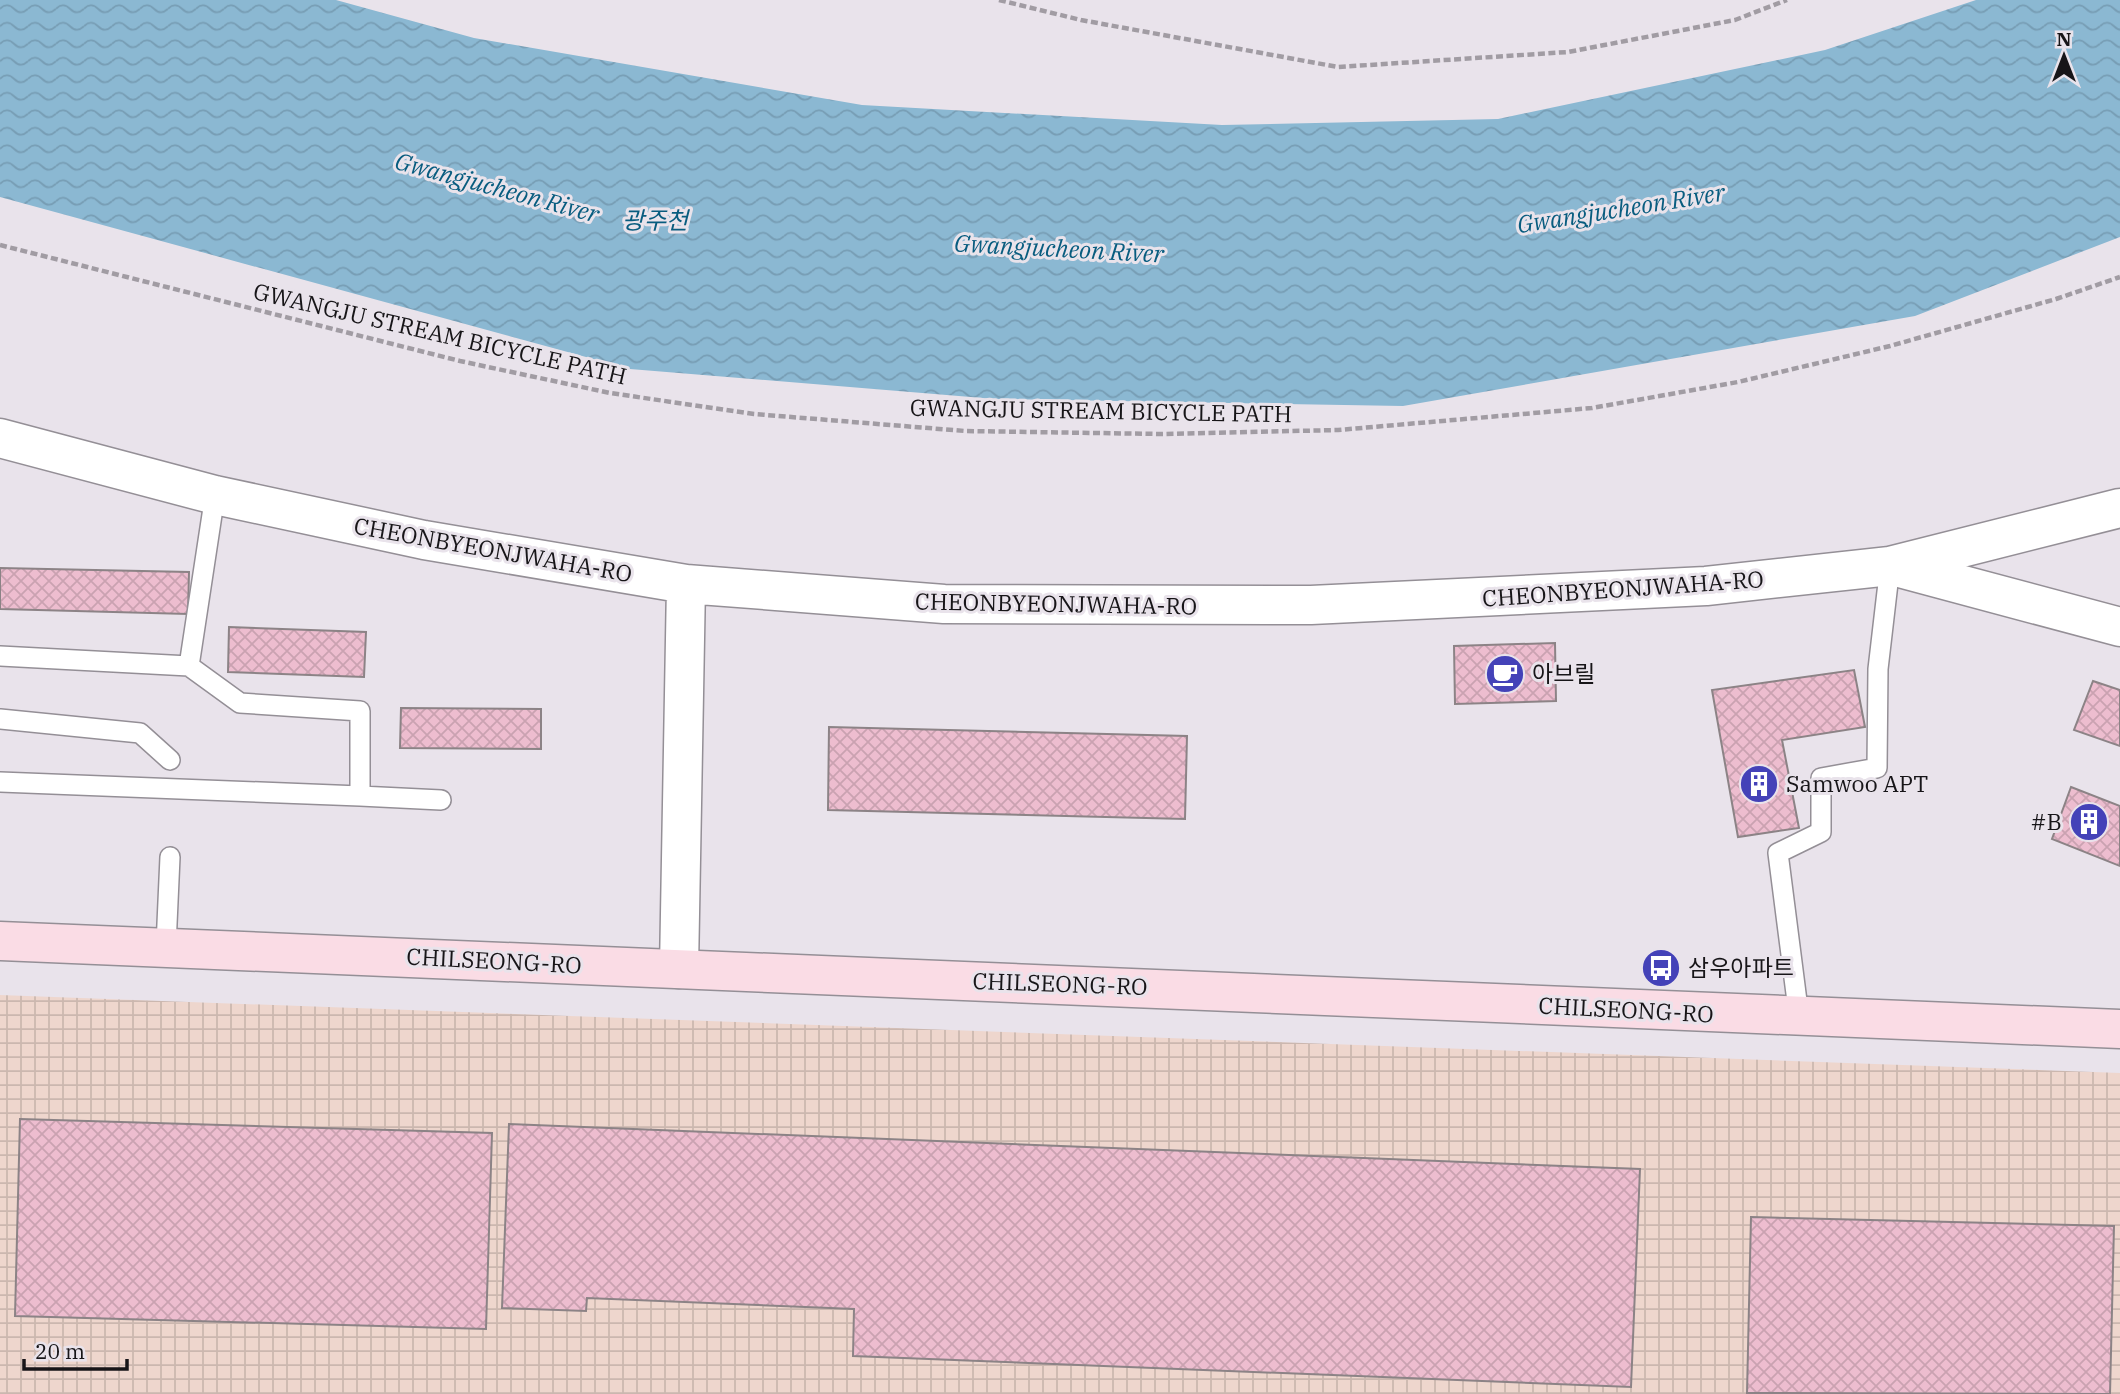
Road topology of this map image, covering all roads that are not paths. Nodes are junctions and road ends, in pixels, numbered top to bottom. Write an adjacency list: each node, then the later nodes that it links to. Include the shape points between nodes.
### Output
1 (0, 438): 2 (street, CHEONBYEONJWAHA-RO)
2 (215, 495): 5 (street, CHEONBYEONJWAHA-RO, via 424,540); 8 (lane)
3 (2120, 508): 4 (street, CHEONBYEONJWAHA-RO)
4 (1890, 566): 5 (street, CHEONBYEONJWAHA-RO, via 1706,586 1311,606 944,604); 6 (street); 18 (lane, via 1878,669 1877,768 1821,778 1821,832 1778,853)
5 (686, 584): 17 (street)
6 (2120, 627)
7 (0, 656): 8 (lane)
8 (189, 666): 12 (lane, via 240,703 360,711)
9 (0, 719): 10 (lane, via 140,733)
10 (170, 760)
11 (0, 782): 12 (lane)
12 (360, 796): 13 (lane)
13 (441, 800)
14 (170, 857): 16 (lane)
15 (0, 940): 16 (street, CHILSEONG-RO)
16 (166, 946): 17 (street, CHILSEONG-RO)
17 (680, 969): 18 (street, CHILSEONG-RO)
18 (1799, 1017): 19 (street, CHILSEONG-RO)
19 (2120, 1029)

